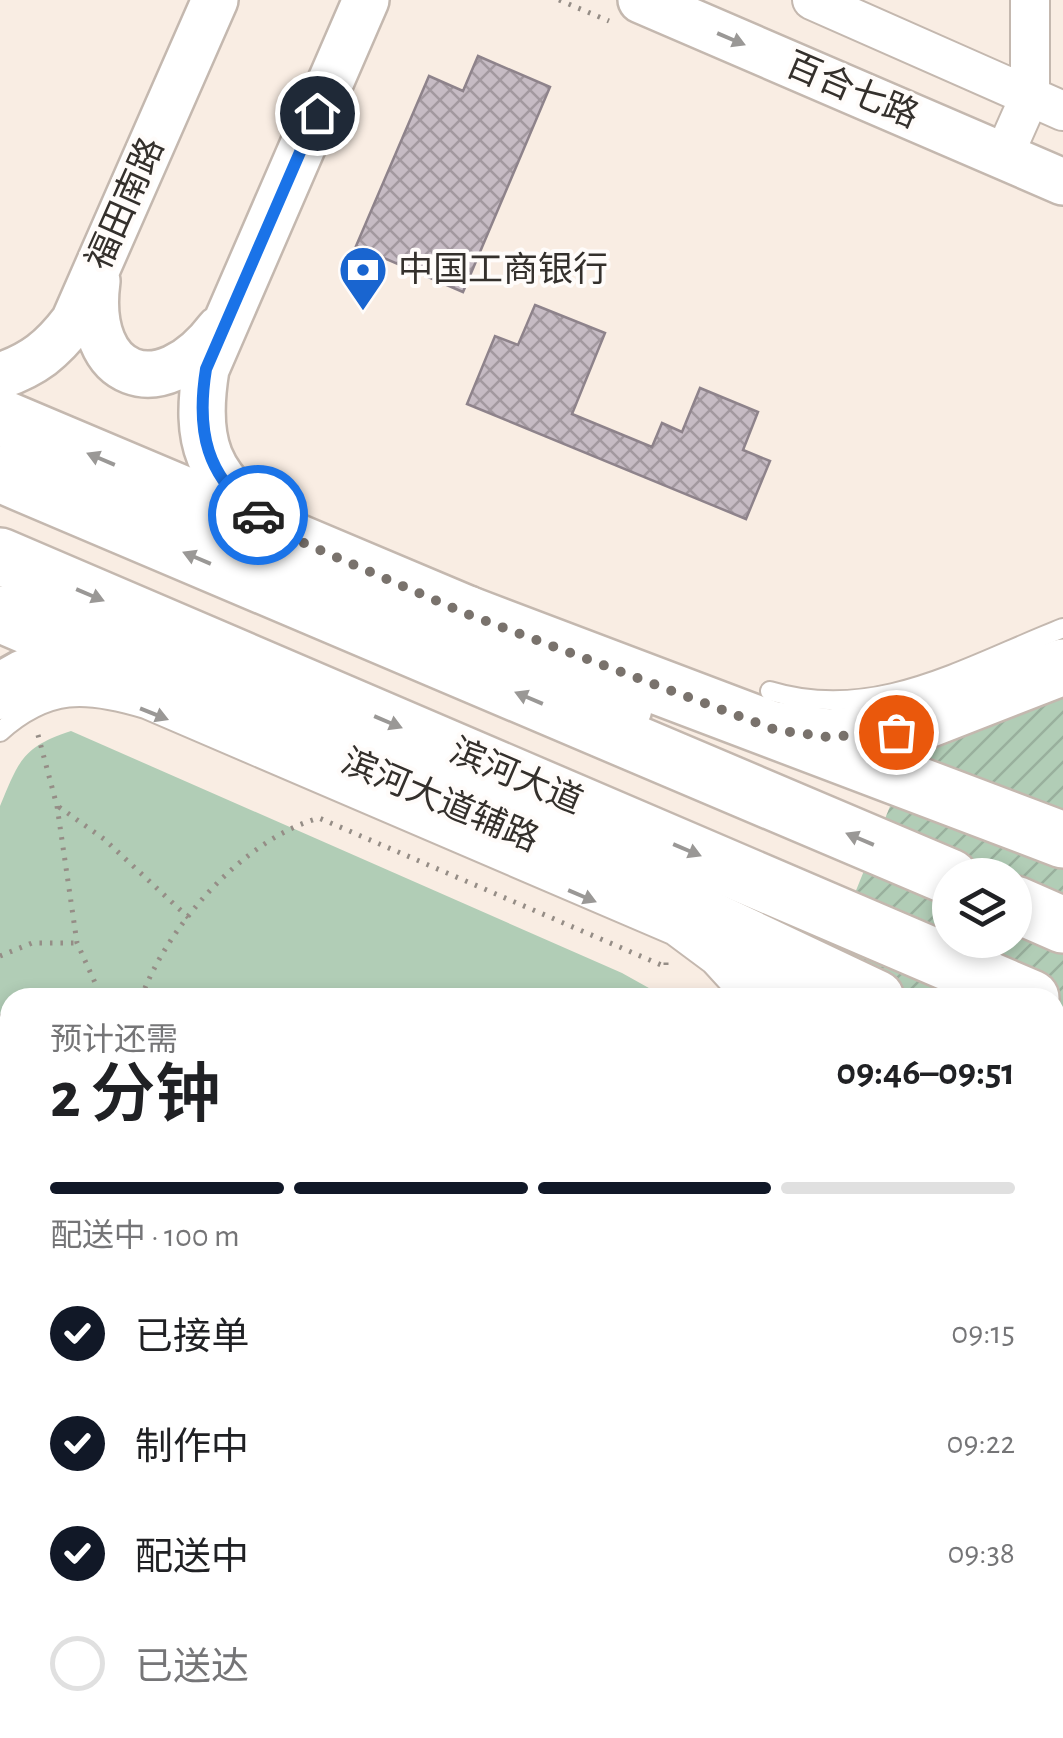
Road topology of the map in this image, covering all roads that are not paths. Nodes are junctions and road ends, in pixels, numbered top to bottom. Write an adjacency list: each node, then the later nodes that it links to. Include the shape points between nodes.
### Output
1 (215, 0): 11 (street, 福田南路)
2 (351, 0): 7 (street)
3 (366, 0): 7 (street)
4 (641, 0): 9 (street, 百合七路, one-way to 9)
5 (812, 0): 8 (street)
6 (1030, 0): 8 (street)
7 (346, 45): 12 (street)
8 (1046, 103): 9 (street)
9 (1003, 157): 10 (street, 百合七路)
10 (1063, 182)
11 (100, 264): 12 (street, via 94,324 110,356 127,368 146,374 184,366); 13 (street, 福田南路, via 56,346 32,365)
12 (228, 317): 16 (street, via 200,402 209,460 243,504)
13 (0, 376)
14 (0, 417): 16 (main road, one-way to 14)
15 (0, 474): 26 (main road, one-way to 15)
16 (290, 537): 19 (main road)
17 (0, 556): 35 (main road, 滨河大道, one-way to 35)
18 (0, 614): 21 (main road, 滨河大道辅路)
19 (467, 614): 24 (main road); 26 (main road)
20 (1063, 628): 24 (lane, via 874,700)
21 (131, 668): 23 (main road, via 63,664 34,672); 29 (main road, 滨河大道辅路)
22 (1063, 668): 24 (main road, via 896,732 828,737)
23 (18, 710)
24 (773, 710): 27 (main road)
25 (0, 732): 32 (lane, one-way to 32, via 24,711 56,699 108,698 145,710 672,935)
26 (803, 814): 28 (main road, one-way to 26)
27 (1063, 840)
28 (932, 869)
29 (671, 901): 33 (main road, via 745,958); 34 (main road, 滨河大道辅路)
30 (1032, 911): 31 (main road)
31 (1063, 925)
32 (733, 988)
33 (771, 988)
34 (855, 988)
35 (1008, 988)

